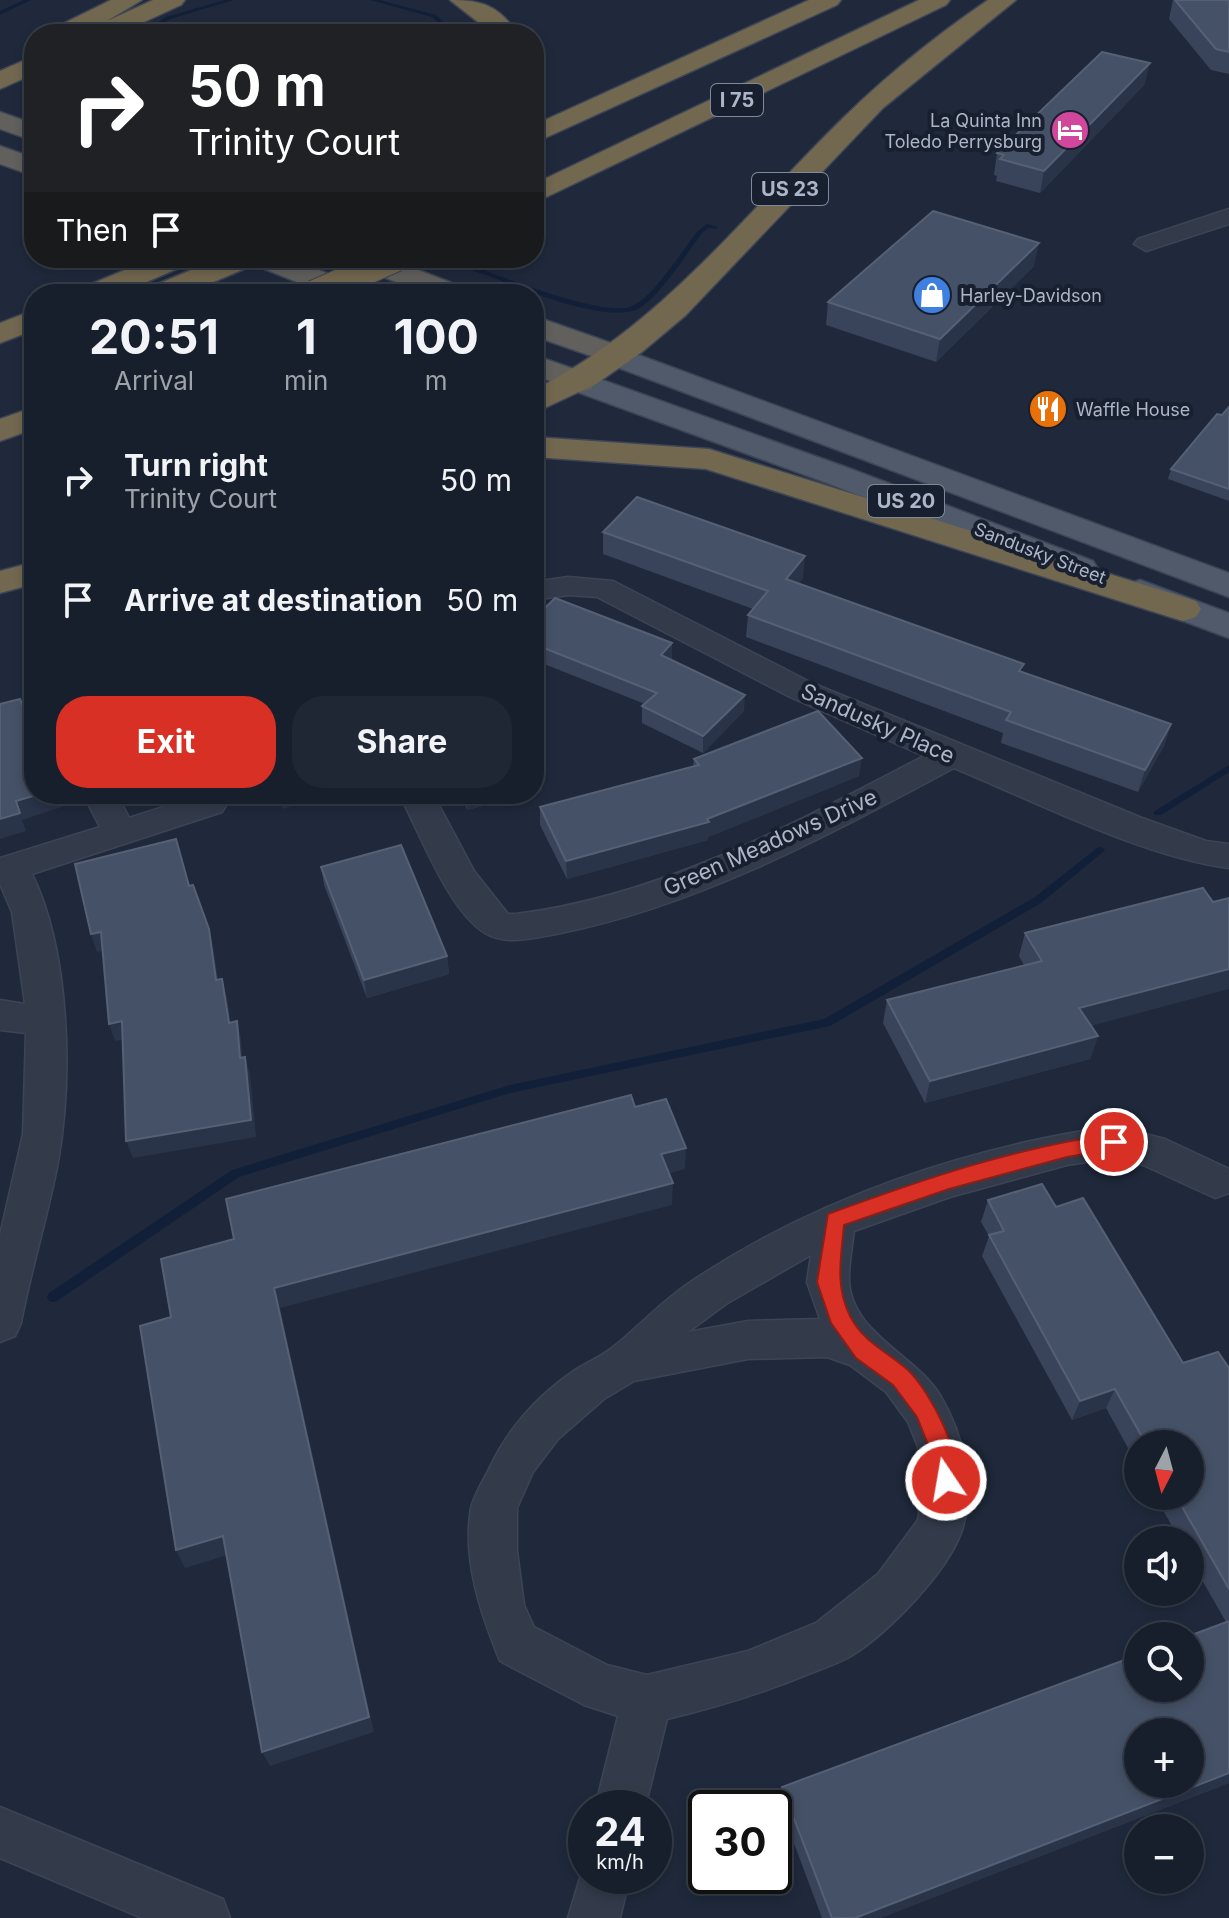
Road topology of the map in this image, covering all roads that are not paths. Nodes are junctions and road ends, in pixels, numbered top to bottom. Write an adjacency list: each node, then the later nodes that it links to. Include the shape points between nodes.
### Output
1 (130, 0): 7 (highway)
2 (173, 0): 8 (highway)
3 (462, 0): 9 (highway)
4 (829, 0): 16 (highway, I 75)
5 (938, 0): 21 (highway, I 75)
6 (1004, 0): 37 (highway, US 23, via 926,56 874,102 684,299)
7 (81, 24)
8 (120, 24)
9 (497, 24)
10 (24, 52): 11 (highway)
11 (0, 64)
12 (24, 69): 13 (highway)
13 (0, 81)
14 (0, 120): 15 (highway)
15 (24, 129)
16 (544, 130)
17 (0, 137): 18 (highway)
18 (24, 146)
19 (0, 154): 20 (highway)
20 (24, 164)
21 (544, 190)
22 (1229, 216): 23 (street)
23 (1146, 244)
24 (204, 268): 28 (highway)
25 (288, 268): 30 (highway)
26 (373, 268): 31 (highway, bridge)
27 (386, 268): 32 (highway)
28 (166, 277): 29 (highway)
29 (136, 284)
30 (328, 284)
31 (337, 284)
32 (428, 284)
33 (24, 323): 35 (highway)
34 (544, 329): 37 (highway, US 20)
35 (0, 334)
36 (24, 349): 38 (highway)
37 (617, 356): 40 (highway, US 23); 48 (main road, Sandusky Street / US 20)
38 (0, 358)
39 (544, 368): 40 (highway, US 20)
40 (580, 382): 41 (highway); 45 (main road, Sandusky Street / US 20)
41 (544, 398)
42 (24, 421): 43 (highway)
43 (0, 431)
44 (544, 447): 51 (highway, via 709,459)
45 (839, 476): 50 (main road, via 928,492); 51 (main road, Sandusky Street / US 20)
46 (24, 576): 47 (highway)
47 (0, 582)
48 (1229, 586)
49 (544, 590): 53 (street, Sandusky Place, via 603,588 801,690)
50 (1229, 606)
51 (1183, 609): 52 (main road, Sandusky Street / US 20)
52 (1229, 626)
53 (952, 755): 56 (street, Green Meadows Drive, via 715,870 563,920 512,927 497,924 471,893); 58 (street, Sandusky Place, via 1130,827 1204,853)
54 (105, 804): 57 (street)
55 (194, 804): 57 (street)
56 (422, 804)
57 (119, 831): 59 (street)
58 (1229, 856)
59 (6, 869): 61 (street, via 30,911)
60 (0, 1015): 61 (street)
61 (42, 1021): 64 (street, via 45,1117)
62 (1215, 1181): 63 (street, via 1151,1151 1114,1142 949,1180)
63 (835, 1220): 65 (street, via 828,1282 842,1323); 66 (street, via 711,1291 662,1327)
64 (0, 1323)
65 (864, 1351): 66 (street, via 827,1338 748,1340); 67 (street, via 901,1378 925,1410 946,1480 940,1528 895,1590 833,1640 748,1675)
66 (626, 1363): 67 (street, via 542,1424 517,1457 494,1507 494,1551 501,1605 517,1644 601,1688)
67 (647, 1699): 68 (street)
68 (624, 1790)
69 (0, 1832): 71 (street)
70 (600, 1894): 72 (street)
71 (204, 1918)
72 (594, 1918)

